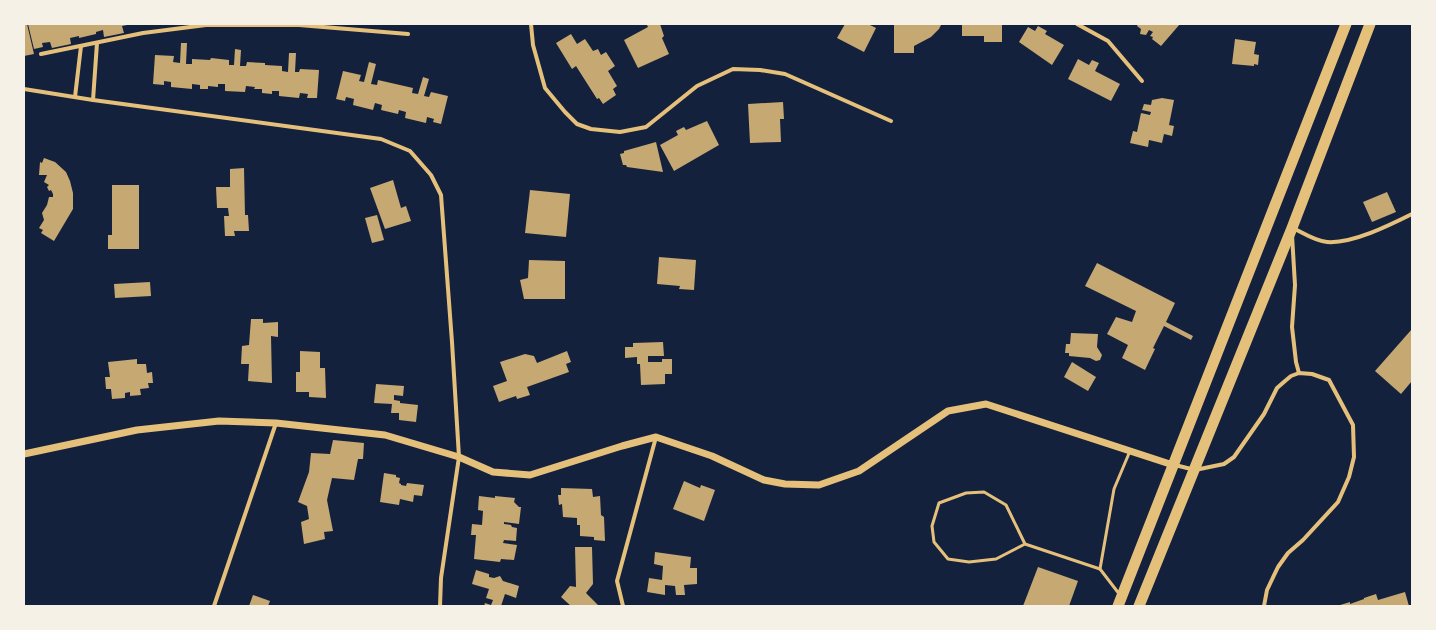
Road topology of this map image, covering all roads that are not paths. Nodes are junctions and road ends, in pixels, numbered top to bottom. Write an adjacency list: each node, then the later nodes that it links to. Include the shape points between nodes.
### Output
1 (531, 24): 13 (street, via 545,88 577,124 591,129 620,132 646,127 697,86 733,69 785,74)
2 (1077, 24): 9 (street, via 1108,41)
3 (1346, 24): 22 (highway)
4 (1370, 24): 15 (highway)
5 (408, 34): 6 (street, via 299,25 206,25 143,33)
6 (97, 43): 7 (street); 12 (street)
7 (81, 46): 8 (street); 11 (street)
8 (41, 54)
9 (1142, 81)
10 (24, 89): 11 (street)
11 (75, 97): 12 (street)
12 (93, 100): 21 (street, via 381,139 410,151 431,175 441,195)
13 (891, 121)
14 (1412, 214): 15 (street, via 1350,240 1319,241)
15 (1292, 228): 16 (street, via 1295,285 1292,334); 23 (highway)
16 (1299, 373): 23 (street, via 1291,376 1277,388 1264,414 1234,457 1224,464); 31 (street, via 1329,380 1353,425 1354,457 1349,478 1338,502 1308,536 1288,553 1278,567 1267,590)
17 (276, 423): 20 (street, via 219,421 137,430); 21 (street, via 384,435); 27 (street)
18 (656, 437): 19 (street, via 712,456 764,480 785,484 819,485 859,471 948,411 986,404); 21 (street, via 530,475 493,472); 29 (street, via 617,581)
19 (1130, 451): 22 (street); 25 (lane, via 1114,489)
20 (24, 454)
21 (459, 457): 28 (street, via 441,578)
22 (1173, 465): 23 (street); 26 (highway)
23 (1195, 470): 30 (highway)
24 (1025, 544): 24 (lane, via 1006,505 984,492 966,493 939,503 932,526 934,542 948,559 969,562 996,558); 25 (lane)
25 (1100, 569): 26 (lane)
26 (1119, 601)
27 (214, 606)
28 (440, 606)
29 (623, 606)
30 (1139, 606)
31 (1264, 606)

